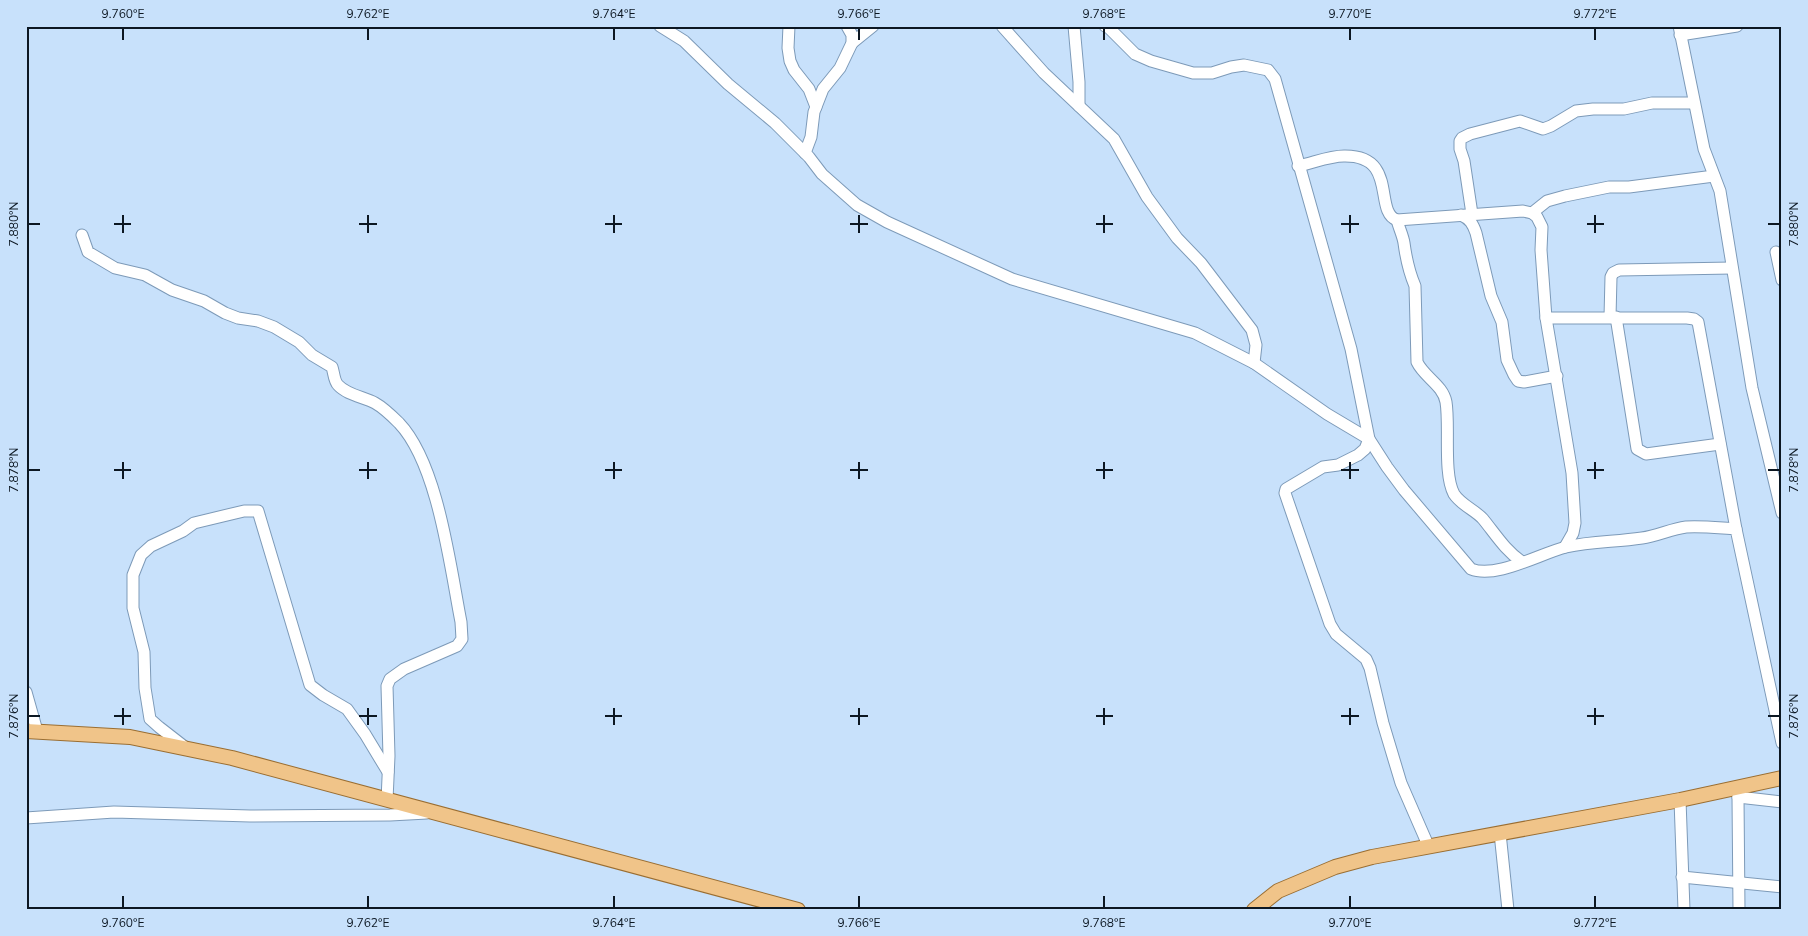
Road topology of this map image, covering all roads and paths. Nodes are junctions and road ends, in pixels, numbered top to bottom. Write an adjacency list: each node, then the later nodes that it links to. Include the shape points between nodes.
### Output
1 (660, 26): 14 (street, via 689,46)
2 (789, 26): 13 (street, via 790,60 809,89)
3 (847, 26): 10 (street)
4 (873, 26): 10 (street)
5 (1002, 26): 12 (street)
6 (1074, 26): 12 (street)
7 (1105, 26): 15 (street, via 1135,54 1192,73 1212,73 1244,66 1268,70 1275,79)
8 (1737, 26): 9 (street)
9 (1680, 31): 11 (street)
10 (852, 43): 13 (street, via 840,68 823,89)
11 (1694, 102): 16 (street); 18 (street, via 1594,109 1576,112 1543,129 1520,121 1470,134 1460,141)
12 (1079, 106): 26 (street, via 1114,139 1147,197 1252,330 1256,345)
13 (816, 107): 14 (street)
14 (805, 153): 26 (street, via 822,174 857,205 887,222 1012,279 1196,333)
15 (1298, 166): 19 (street, via 1342,155 1366,160 1380,175 1388,214); 28 (street, via 1351,348)
16 (1714, 176): 17 (street, via 1609,187 1547,201); 22 (street, via 1720,191)
17 (1532, 213): 18 (street); 25 (street, via 1542,227)
18 (1467, 214): 19 (street); 27 (street, via 1476,233 1491,296 1502,322 1507,360 1514,375 1518,381 1524,382)
19 (1396, 220): 35 (street, via 1415,286 1417,362 1421,371 1442,391 1446,402 1448,452 1455,494 1479,514 1510,554)
20 (82, 235): 40 (street, via 88,252 115,268 145,275 238,318 274,326 289,335 332,367 336,384 381,407 400,423 421,456 439,512 462,639 457,646 404,669 390,679 387,686)
21 (1776, 252): 23 (street)
22 (1732, 268): 24 (street, via 1619,270 1610,277); 31 (street, via 1752,388)
23 (1782, 280)
24 (1613, 317): 25 (street); 29 (street, via 1686,318 1698,322); 29 (street, via 1637,449 1646,454)
25 (1546, 318): 27 (street)
26 (1254, 363): 28 (street)
27 (1557, 376): 34 (street, via 1572,473 1575,523)
28 (1369, 439): 35 (street, via 1404,490 1470,569 1496,571); 49 (street, via 1358,455 1338,465 1323,467 1285,493 1330,624 1336,634 1366,659 1370,668 1401,783)
29 (1720, 444): 33 (street)
30 (1782, 459): 31 (street)
31 (1770, 462): 32 (street)
32 (1782, 513)
33 (1736, 530): 34 (street, via 1686,528 1642,538); 38 (street)
34 (1565, 547): 35 (street)
35 (1522, 562)
36 (26, 692): 37 (street)
37 (32, 731): 39 (main road, via 121,736)
38 (1782, 743)
39 (186, 748): 40 (street, via 150,719 144,652 134,608 133,575 141,555 151,546 194,523 244,511 258,511 310,685 347,709); 43 (main road)
40 (388, 774): 43 (street)
41 (1782, 778): 42 (main road)
42 (1739, 792): 44 (main road); 45 (street); 51 (street)
43 (387, 800): 46 (main road)
44 (1680, 800): 48 (main road); 50 (street)
45 (1782, 802)
46 (433, 812): 47 (street, via 250,816 114,812); 53 (main road)
47 (26, 818)
48 (1500, 834): 49 (main road); 55 (street)
49 (1428, 845): 54 (main road, via 1335,867 1278,891)
50 (1682, 877): 51 (street); 56 (street)
51 (1738, 883): 52 (street); 57 (street)
52 (1782, 887)
53 (798, 910)
54 (1254, 910)
55 (1508, 910)
56 (1684, 910)
57 (1739, 910)

